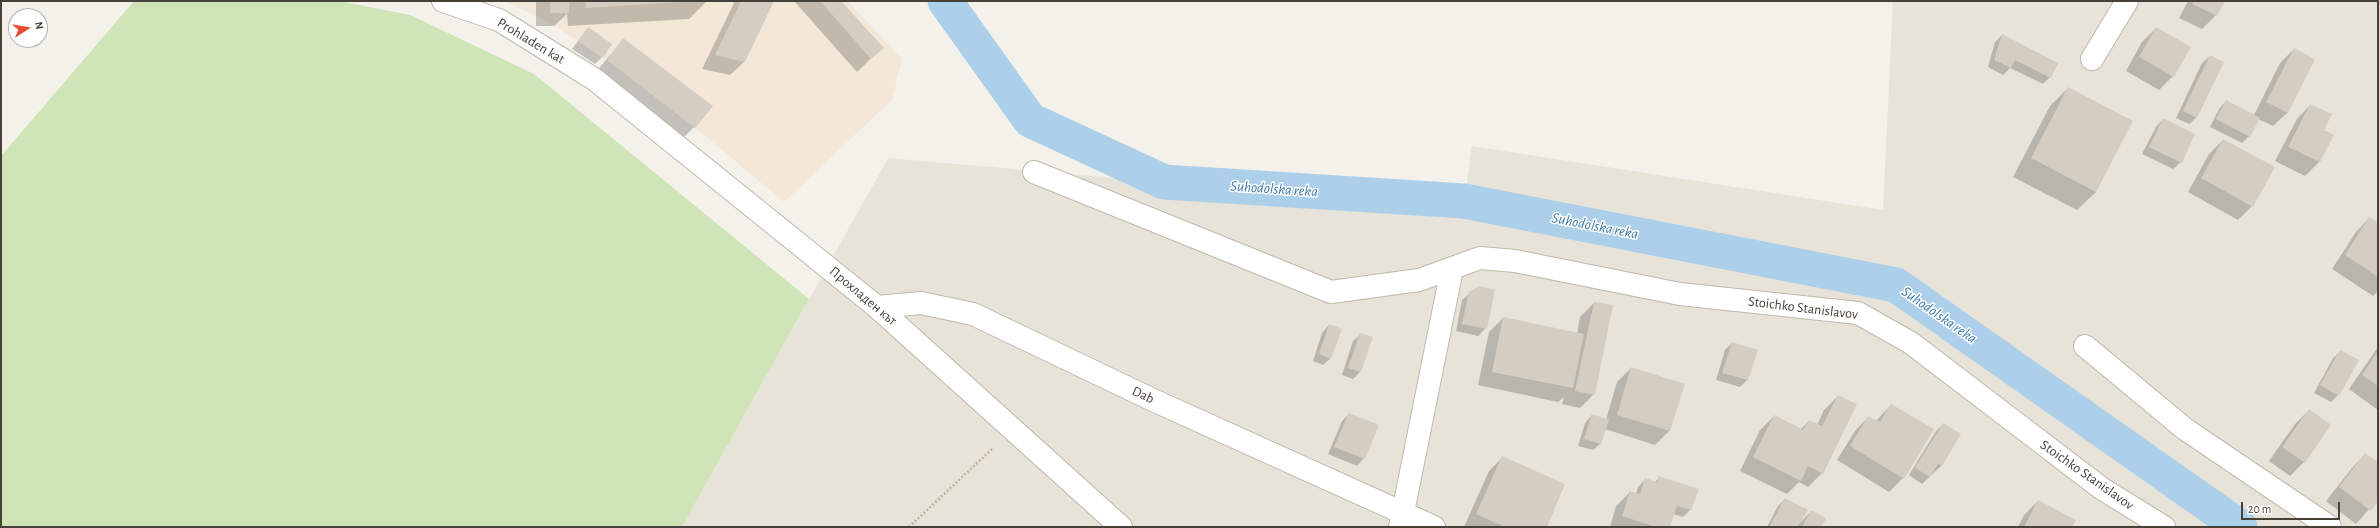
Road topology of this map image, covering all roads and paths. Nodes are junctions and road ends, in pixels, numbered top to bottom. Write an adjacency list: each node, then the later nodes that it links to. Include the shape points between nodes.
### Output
1 (443, 1): 6 (street, Прохладен кът, via 499,20 594,79)
2 (2126, 1): 3 (street)
3 (2092, 59)
4 (1034, 172): 5 (street, Stoichko Stanislavov, via 1331,292 1419,280)
5 (1452, 269): 9 (street); 13 (street, Stoichko Stanislavov, via 1480,258 1515,261 1680,294 1858,313 1911,343 2101,488)
6 (877, 306): 8 (street, Прохладен кът); 9 (street, Dab, via 921,303 973,314)
7 (2084, 346): 14 (street, via 2185,429)
8 (1013, 430): 10 (path); 11 (street, Прохладен кът)
9 (1402, 520): 12 (street, Dab)
10 (909, 527)
11 (1121, 527)
12 (1434, 527)
13 (2164, 527)
14 (2330, 527)

